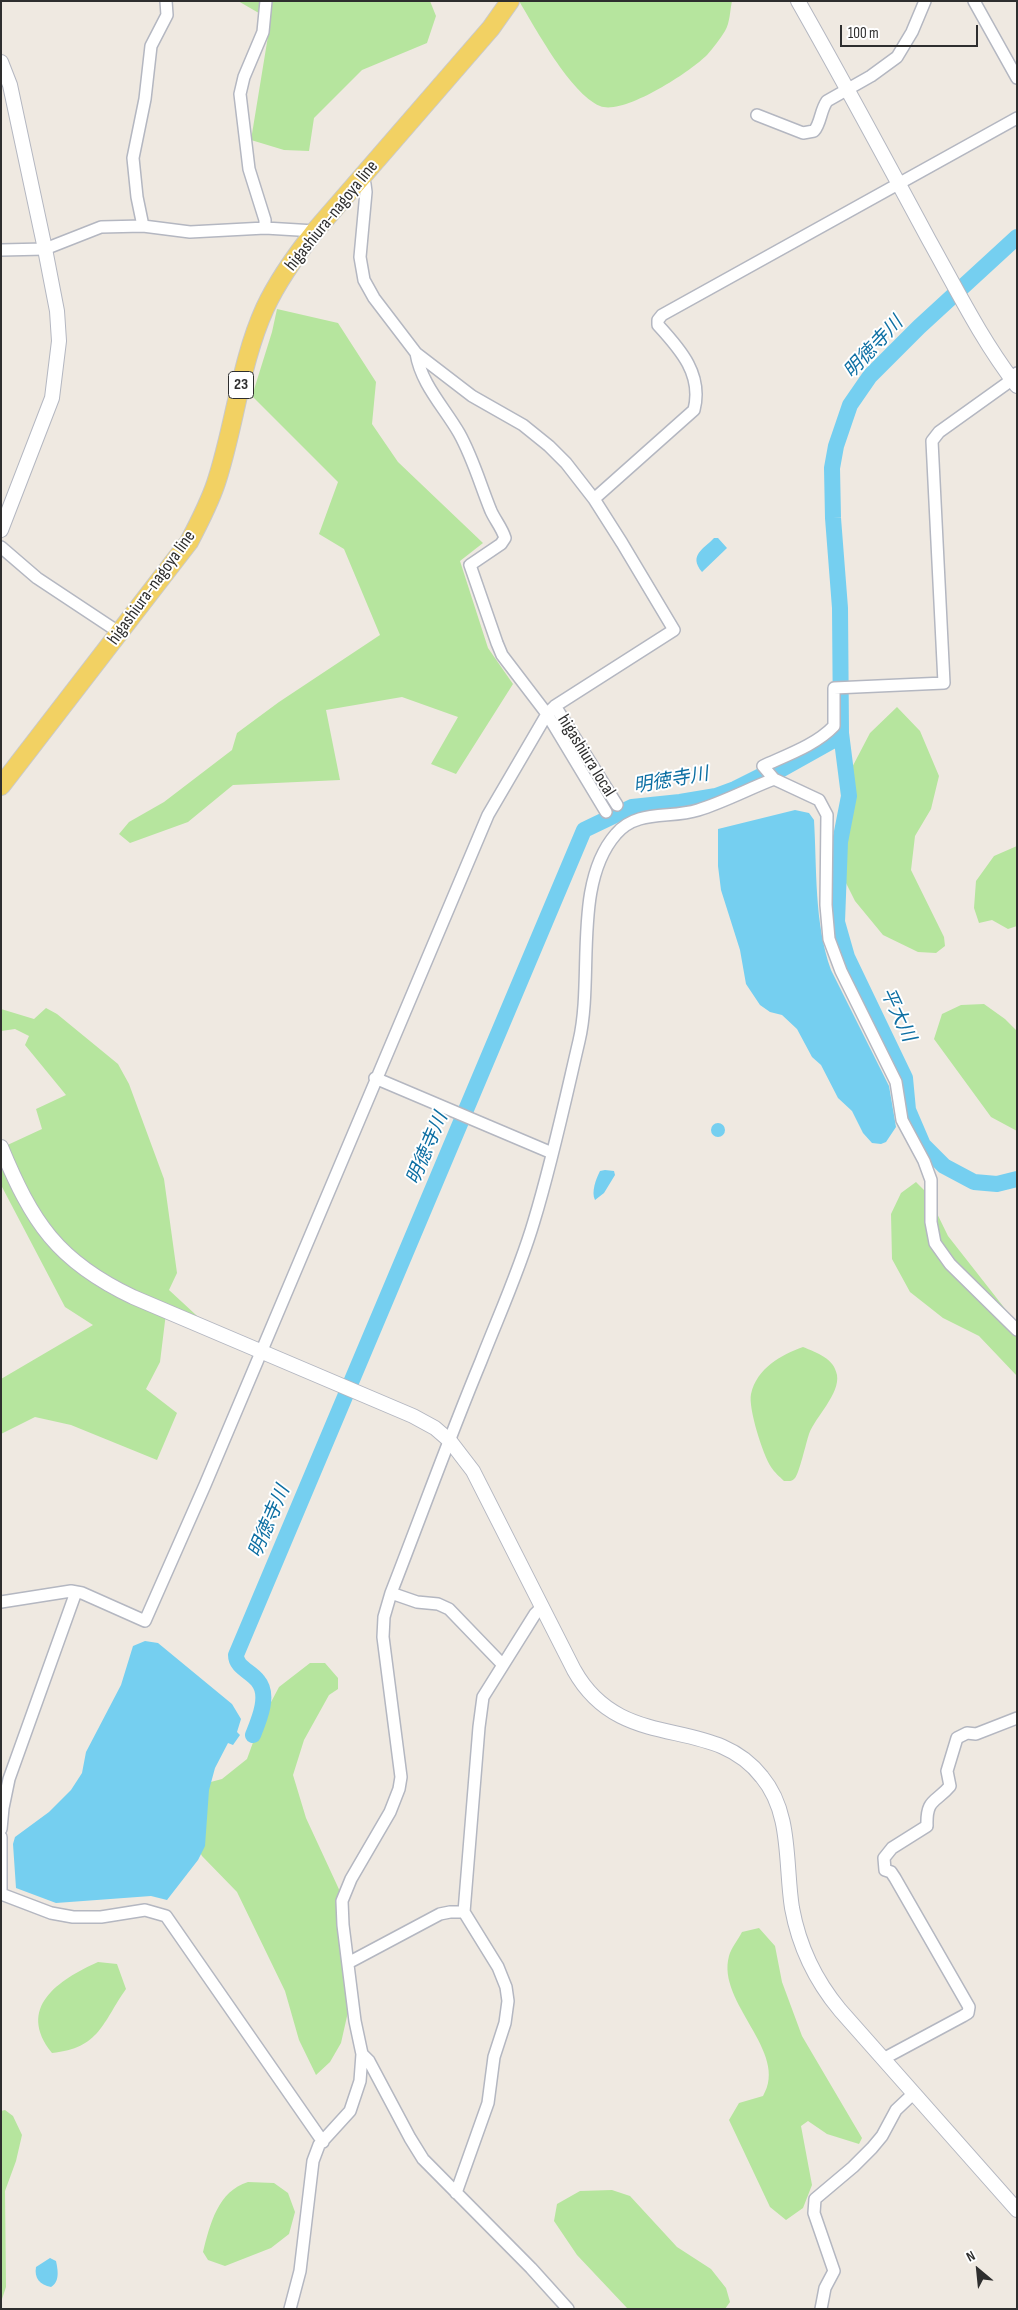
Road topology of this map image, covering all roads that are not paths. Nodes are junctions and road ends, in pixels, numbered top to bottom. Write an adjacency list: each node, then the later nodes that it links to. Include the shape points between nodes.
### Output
1 (166, 1): 15 (street, via 166,15 151,46 133,158 136,197)
2 (266, 1): 16 (street, via 263,32 240,94 249,169)
3 (510, 1): 13 (main road, higashiura-nagoya line / 23, via 491,28)
4 (798, 1): 10 (street)
5 (925, 1): 10 (street, via 904,49 890,63)
6 (974, 1): 8 (street)
7 (1, 62): 9 (street)
8 (1017, 78)
9 (5, 87): 18 (street)
10 (848, 90): 11 (street, via 826,101 818,125 810,133); 14 (street)
11 (757, 115)
12 (1017, 118): 14 (street)
13 (360, 179): 17 (main road, higashiura-nagoya line / 23); 20 (street, via 366,192 360,257 364,280)
14 (898, 182): 21 (street, via 985,340); 22 (street, via 662,315 658,325 682,353 697,383 694,410)
15 (143, 226): 16 (street, via 190,232); 18 (street, via 101,227)
16 (265, 228): 17 (street)
17 (315, 231): 25 (main road, higashiura-nagoya line / 23, via 294,258 266,307 252,343 225,453 206,509 189,542)
18 (45, 249): 19 (street); 23 (street, via 57,311 59,342 52,398)
19 (1, 250)
20 (416, 353): 22 (street, via 472,396 522,425 549,446); 26 (street, via 422,373 438,403 470,454 505,538 470,565 496,643 502,655)
21 (1015, 379): 27 (street, via 939,432 932,441 944,683 834,688 834,726 826,734 764,766)
22 (594, 499): 26 (street, via 674,630)
23 (1, 530)
24 (1, 548): 25 (street, via 37,578)
25 (120, 633): 28 (main road, higashiura-nagoya line / 23)
26 (551, 710): 29 (street, higashiura local); 30 (street); 31 (street, via 488,815)
27 (774, 779): 33 (street, via 695,812 650,816 631,822 616,833 605,850 592,882 581,1033); 34 (street, via 813,796 827,815 829,939 841,971 896,1082 902,1120 931,1180 931,1222 935,1243 950,1264)
28 (1, 786)
29 (618, 806)
30 (606, 812)
31 (375, 1078): 33 (street); 35 (street)
32 (1, 1147): 35 (street, via 35,1219 78,1265 124,1292)
33 (552, 1152): 36 (street, via 531,1231)
34 (1017, 1330)
35 (260, 1352): 36 (street, via 413,1416); 37 (street, via 145,1620)
36 (450, 1441): 38 (street); 40 (street, via 473,1470)
37 (76, 1592): 39 (street, via 64,1591); 43 (street, via 9,1779)
38 (391, 1593): 41 (street, via 449,1609); 47 (street, via 384,1617 383,1637 401,1777 397,1798 345,1892 342,1911)
39 (1, 1602)
40 (542, 1607): 41 (street); 49 (street, via 581,1681 608,1709 650,1728 720,1745 747,1761 762,1776 774,1795 782,1818 792,1908 803,1948 826,1993)
41 (503, 1665): 46 (street, via 483,1697)
42 (1017, 1718): 49 (street, via 958,1738 947,1771 950,1786 933,1799 928,1826 892,1848 884,1858 885,1870 895,1878 969,2007 968,2013)
43 (1, 1829)
44 (1, 1837): 45 (street)
45 (1, 1894): 51 (street, via 51,1913 74,1917 101,1917 145,1910 166,1916)
46 (464, 1912): 47 (street, via 440,1914); 52 (street, via 498,1967 508,2002 494,2057 488,2103)
47 (348, 1963): 48 (street)
48 (362, 2054): 51 (street, via 360,2081 350,2111); 52 (street, via 369,2061 415,2147)
49 (883, 2059): 50 (street)
50 (914, 2093): 53 (street); 56 (street, via 896,2110 872,2148 815,2199 814,2213 833,2267)
51 (323, 2142): 54 (street, via 315,2153 310,2172 300,2271)
52 (456, 2193): 55 (street)
53 (1017, 2210)
54 (290, 2309)
55 (568, 2309)
56 (821, 2309)

